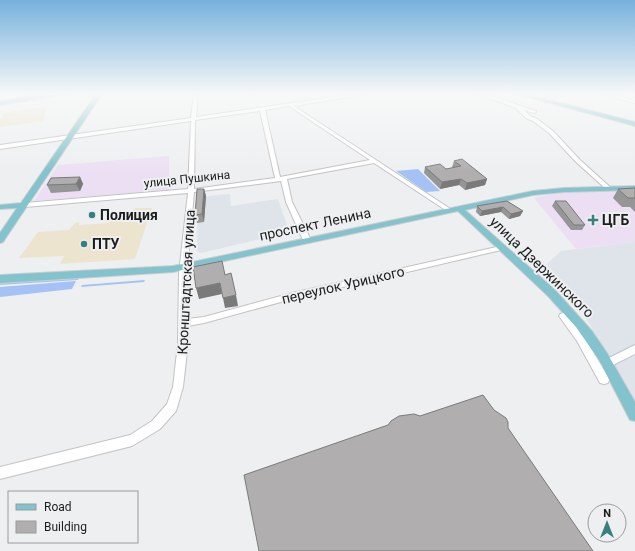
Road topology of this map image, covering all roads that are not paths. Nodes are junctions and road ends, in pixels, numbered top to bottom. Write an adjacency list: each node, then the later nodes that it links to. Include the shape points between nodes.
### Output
1 (193, 119): 15 (street, Кронштадтская улица)
2 (81, 120): 9 (main road)
3 (188, 120): 9 (street)
4 (264, 120): 12 (street)
5 (313, 120): 11 (street, улица Дзержинского)
6 (532, 120): 13 (street, via 551,132)
7 (619, 120): 8 (main road)
8 (635, 124)
9 (69, 137): 10 (street); 16 (main road)
10 (0, 147)
11 (375, 160): 12 (street, улица Пушкина); 18 (street, улица Дзержинского)
12 (278, 179): 15 (street, улица Пушкина); 20 (street, via 284,179 289,202)
13 (608, 188): 14 (main road, проспект Ленина); 18 (main road, проспект Ленина, via 550,190)
14 (635, 188)
15 (191, 191): 16 (street, улица Пушкина); 22 (street, Кронштадтская улица)
16 (25, 204): 17 (main road, улица Пушкина); 19 (main road)
17 (0, 207)
18 (454, 209): 20 (main road, проспект Ленина); 21 (main road, улица Дзержинского)
19 (0, 240)
20 (307, 240): 22 (main road, проспект Ленина)
21 (501, 248): 25 (street, переулок Урицкого); 27 (main road, улица Дзержинского, via 580,323)
22 (184, 267): 23 (main road, проспект Ленина); 25 (street, Кронштадтская улица)
23 (0, 279)
24 (563, 316): 28 (street, via 580,338)
25 (184, 323): 30 (street, Кронштадтская улица, via 178,387 172,407 163,418 143,434 126,442)
26 (635, 348): 27 (street)
27 (606, 364): 29 (main road, улица Дзержинского)
28 (604, 380)
29 (635, 416)
30 (0, 473)

